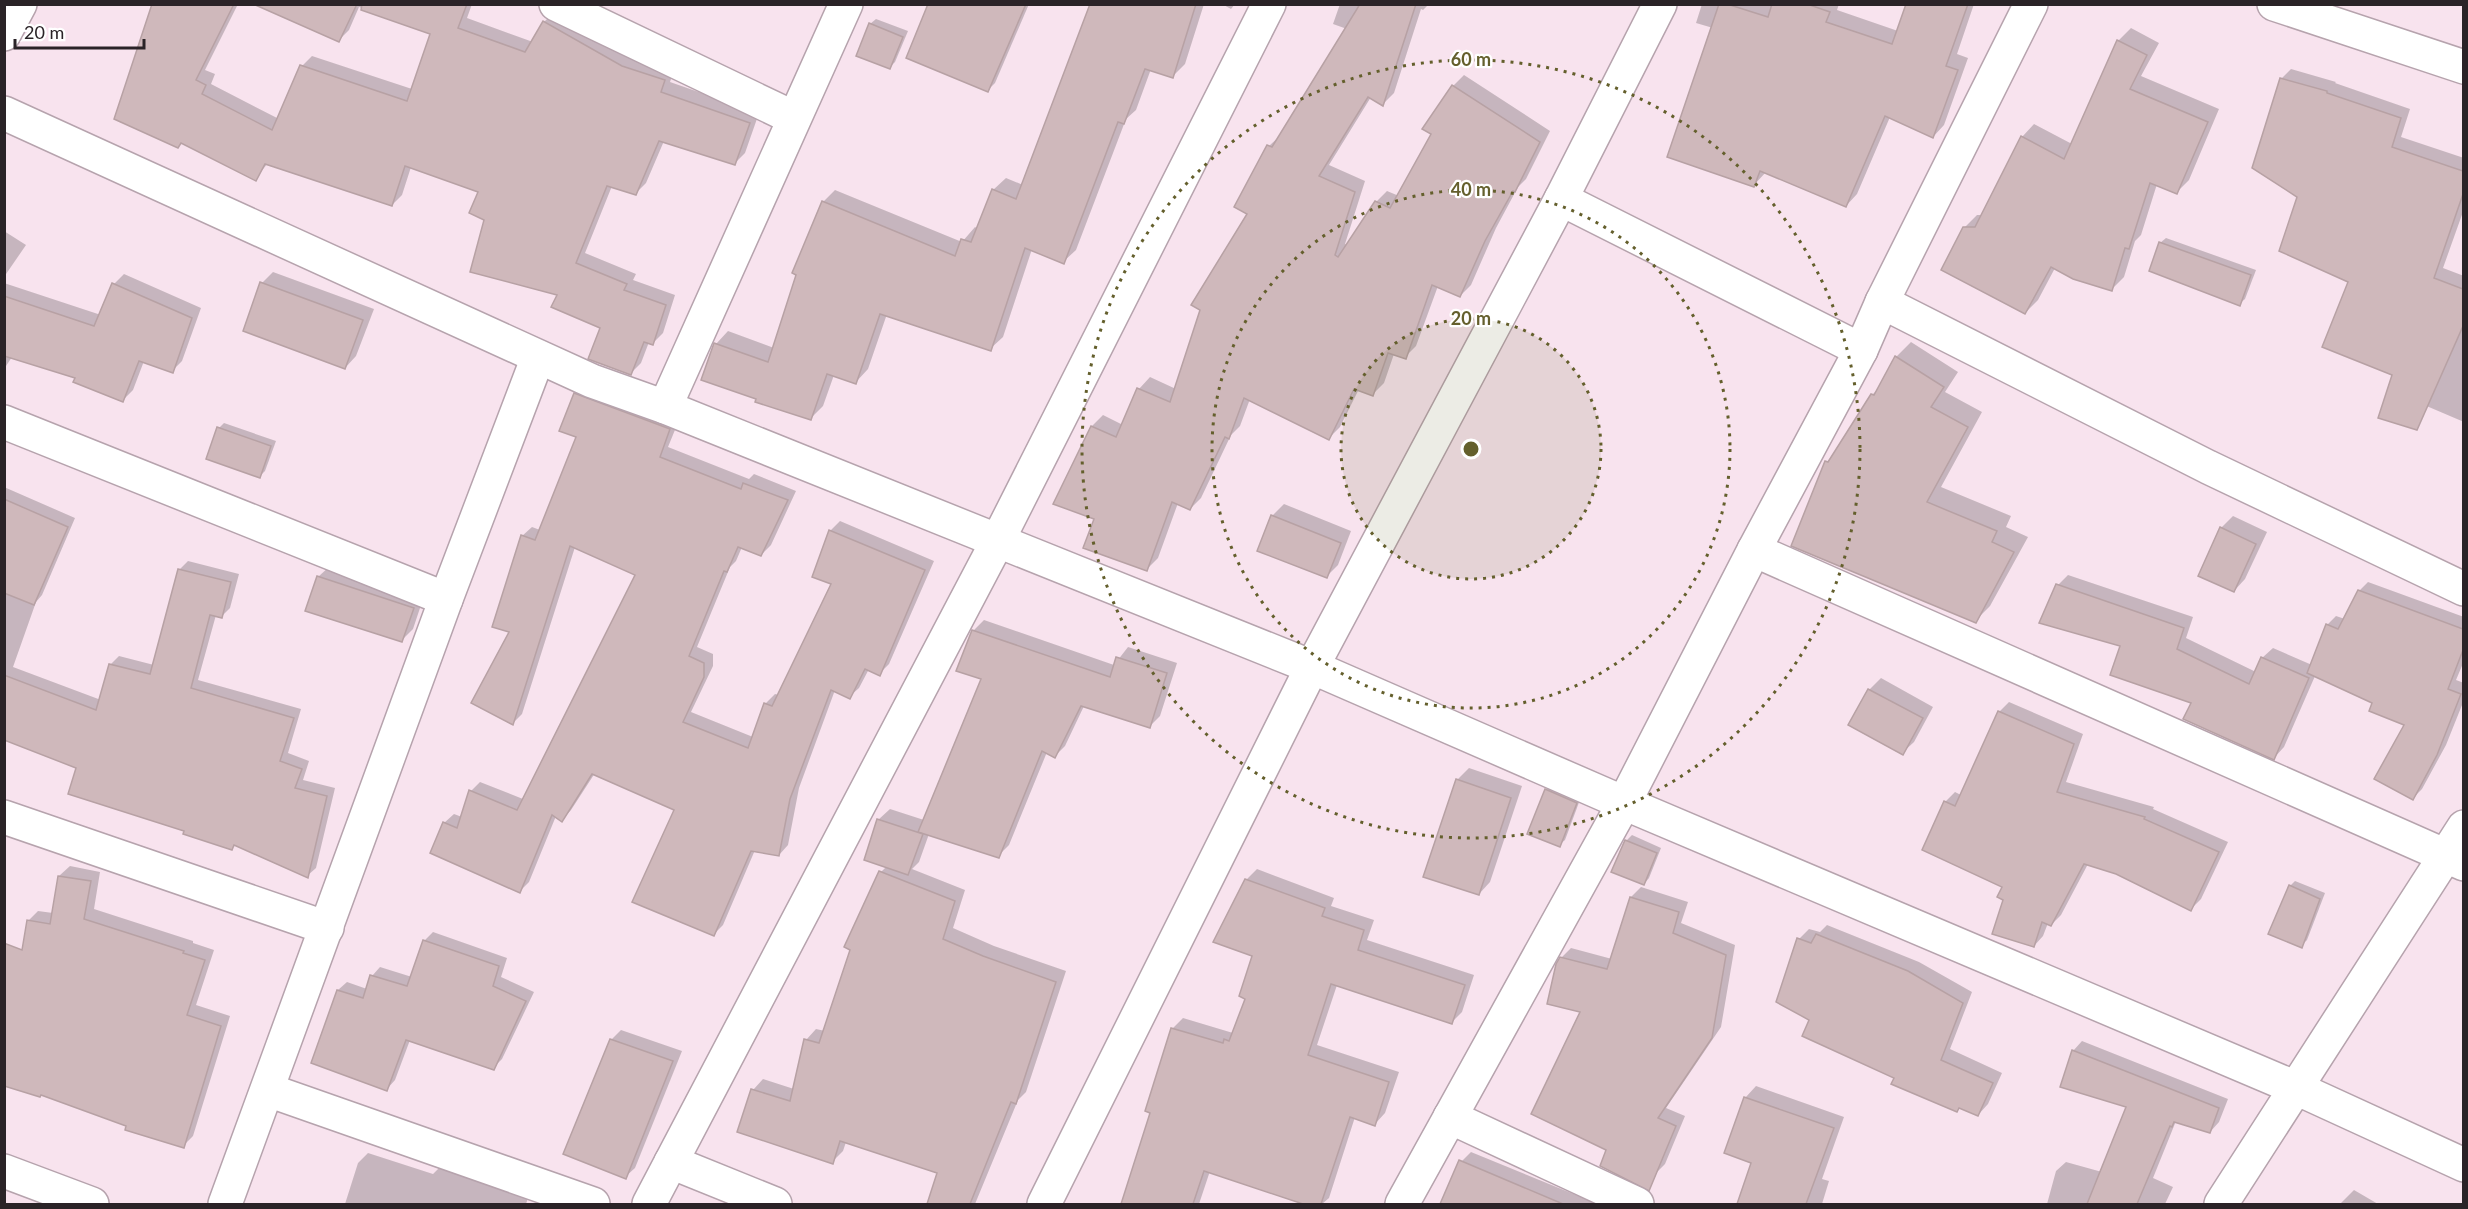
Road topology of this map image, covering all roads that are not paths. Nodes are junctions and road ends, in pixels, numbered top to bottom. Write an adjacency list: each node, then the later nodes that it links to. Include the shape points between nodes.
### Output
1 (20, 4): 8 (street)
2 (556, 4): 11 (street)
3 (846, 4): 11 (street)
4 (1269, 4): 18 (street)
5 (1660, 4): 12 (street)
6 (2031, 4): 13 (street)
7 (2274, 4): 9 (street)
8 (4, 34)
9 (2463, 67)
10 (4, 113): 15 (street)
11 (794, 118): 16 (street)
12 (1561, 199): 14 (street); 22 (street)
13 (1882, 302): 14 (street); 20 (street, via 2208,467)
14 (1861, 350): 19 (street)
15 (538, 357): 16 (street); 21 (street)
16 (665, 407): 18 (street)
17 (4, 422): 21 (street)
18 (997, 542): 22 (street); 31 (street)
19 (1754, 549): 23 (street); 26 (street)
20 (2463, 589)
21 (446, 599): 27 (street)
22 (1312, 667): 23 (street); 39 (street)
23 (1624, 803): 28 (street); 30 (street)
24 (4, 817): 27 (street)
25 (2463, 826): 26 (street)
26 (2455, 860): 28 (street)
27 (327, 928): 29 (street)
28 (2296, 1088): 32 (street); 42 (street)
29 (268, 1090): 35 (street); 36 (street)
30 (1450, 1117): 40 (street); 41 (street)
31 (671, 1162): 37 (street); 38 (street)
32 (2463, 1165)
33 (4, 1171): 34 (street)
34 (92, 1204)
35 (225, 1204)
36 (593, 1204)
37 (649, 1204)
38 (775, 1204)
39 (1044, 1204)
40 (1402, 1204)
41 (1637, 1204)
42 (2221, 1204)

